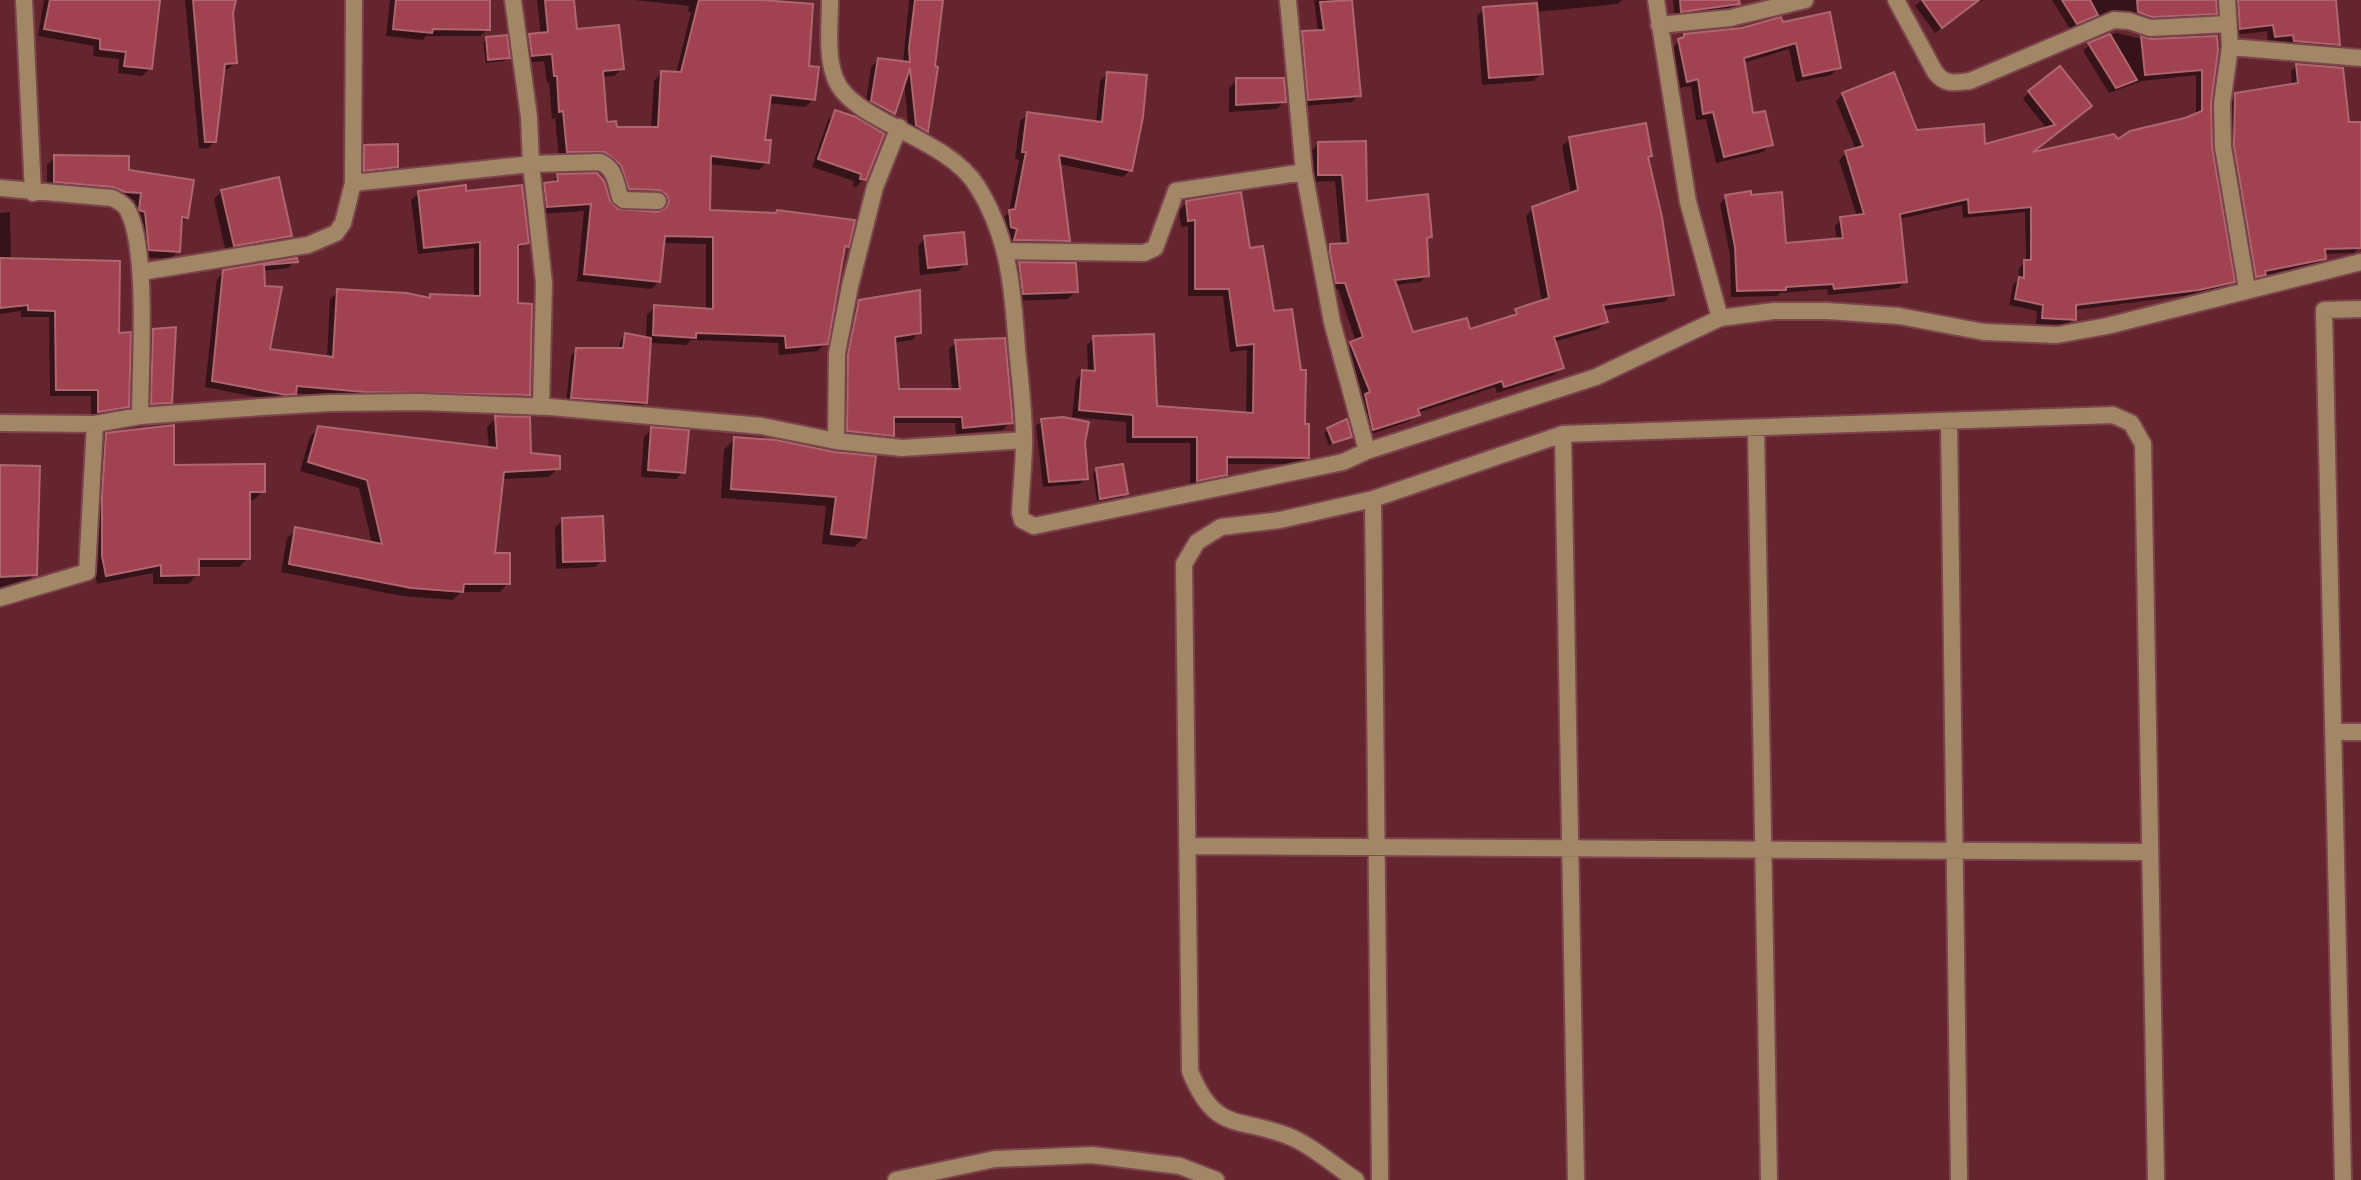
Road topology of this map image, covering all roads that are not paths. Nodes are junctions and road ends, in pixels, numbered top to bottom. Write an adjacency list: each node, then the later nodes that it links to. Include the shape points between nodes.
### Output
1 (24, 0): 19 (street)
2 (354, 0): 17 (street)
3 (513, 0): 15 (street)
4 (830, 0): 14 (street, via 829,56 836,81 861,109)
5 (1288, 0): 16 (street)
6 (1656, 0): 11 (street)
7 (1805, 0): 11 (street, via 1730,18)
8 (1896, 0): 10 (street, via 1935,72 1948,83 1970,81 2114,20 2150,28)
9 (2227, 0): 10 (street)
10 (2228, 24): 12 (street)
11 (1659, 25): 26 (street, via 1688,202)
12 (2230, 47): 13 (street); 24 (street, via 2222,103 2223,147)
13 (2361, 58)
14 (899, 127): 21 (street, via 954,159 976,183); 35 (street, via 867,211 850,286 837,353)
15 (531, 164): 17 (street); 20 (street, via 600,162 615,176 624,200); 27 (street, via 544,283)
16 (1304, 172): 21 (street, via 1176,191 1155,248 1144,253); 36 (street, via 1332,322)
17 (353, 183): 23 (street, via 343,223 322,241)
18 (0, 188): 19 (street)
19 (33, 193): 23 (street, via 112,198 125,205)
20 (658, 201)
21 (1007, 251): 34 (street)
22 (2361, 262): 24 (street)
23 (141, 272): 28 (street)
24 (2247, 289): 26 (street, via 2057,335 1984,332 1899,316 1827,311)
25 (2361, 309): 39 (street, via 2324,310)
26 (1720, 318): 36 (street, via 1596,377)
27 (541, 406): 28 (street, via 329,403); 35 (street, via 762,426)
28 (140, 416): 31 (street)
29 (1949, 421): 32 (street); 45 (street); 46 (street, via 2113,415 2131,423 2143,444)
30 (0, 423): 31 (street)
31 (95, 424): 38 (street, via 87,572)
32 (1756, 428): 33 (street); 44 (street)
33 (1563, 434): 37 (street); 43 (street)
34 (1024, 440): 35 (street, via 902,448); 36 (street, via 1020,513 1034,526 1315,470)
35 (836, 441)
36 (1367, 451)
37 (1373, 499): 41 (street, via 1221,527 1197,542 1184,564); 42 (street)
38 (0, 598)
39 (2333, 732): 40 (street); 55 (street)
40 (2361, 732)
41 (1187, 846): 42 (street); 49 (street, via 1190,1071 1200,1098 1220,1117 1294,1139)
42 (1377, 847): 43 (street); 50 (street)
43 (1570, 849): 44 (street); 51 (street)
44 (1763, 850): 45 (street); 52 (street)
45 (1955, 851): 46 (street); 53 (street)
46 (2150, 852): 54 (street)
47 (896, 1180): 48 (street, via 995,1159 1092,1155 1180,1166)
48 (1216, 1180)
49 (1356, 1180)
50 (1380, 1180)
51 (1576, 1180)
52 (1769, 1180)
53 (1959, 1180)
54 (2156, 1180)
55 (2343, 1180)

